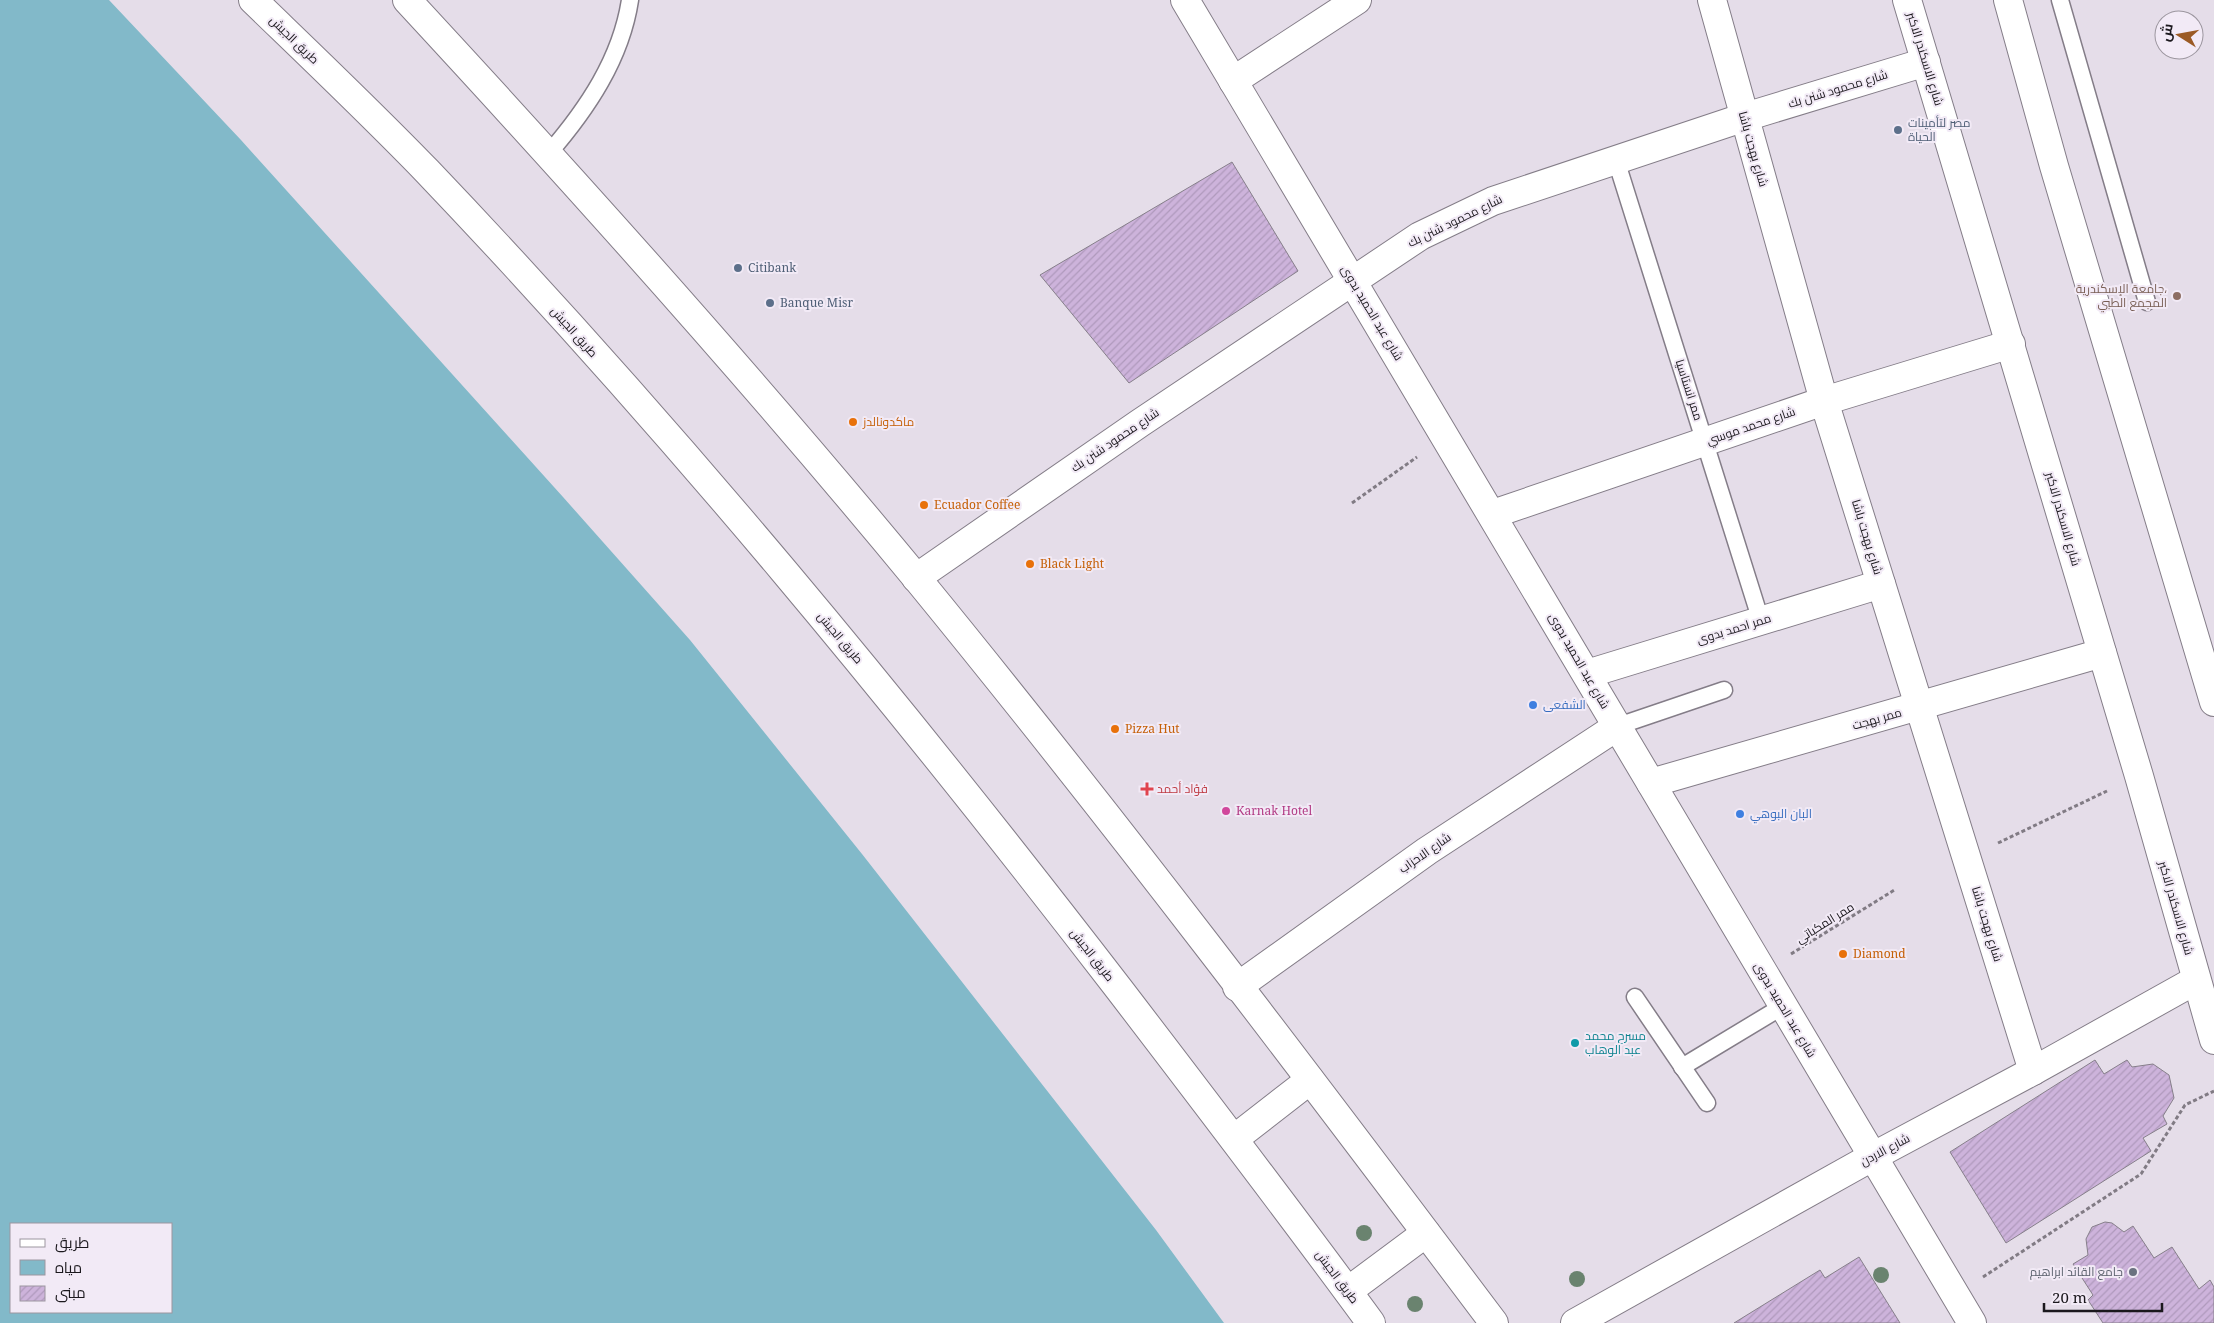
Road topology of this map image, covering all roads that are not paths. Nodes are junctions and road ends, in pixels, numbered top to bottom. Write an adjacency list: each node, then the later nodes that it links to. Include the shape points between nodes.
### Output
1 (253, 0): 40 (main road, طريق الجيش, via 428,173 590,349 778,564 984,814)
2 (407, 0): 13 (main road)
3 (630, 0): 13 (lane, via 617,47 598,88 573,126)
4 (1185, 0): 11 (main road, شارع عبد الحميد بدوى)
5 (1357, 0): 11 (main road)
6 (1712, 0): 12 (main road, شارع بهجت باشا)
7 (1907, 0): 10 (main road, شارع الاسكندر الاكبر)
8 (2008, 0): 27 (main road, via 2057,176)
9 (2060, 0): 16 (lane)
10 (1926, 62): 12 (main road, شارع محمود شنن بك); 17 (main road, شارع الاسكندر الاكبر)
11 (1233, 81): 15 (main road, شارع عبد الحميد بدوى)
12 (1745, 117): 14 (main road, شارع محمود شنن بك); 18 (main road, شارع بهجت باشا)
13 (549, 153): 21 (main road)
14 (1616, 160): 15 (main road, شارع محمود شنن بك, via 1493,201 1420,236); 19 (lane, ممر انستاسيا)
15 (1352, 280): 20 (main road, شارع عبد الحميد بدوى); 21 (main road, شارع محمود شنن بك)
16 (2147, 302)
17 (2011, 344): 18 (main road, شارع محمد موسي); 24 (main road, شارع الاسكندر الاكبر)
18 (1824, 401): 19 (main road, شارع محمد موسي); 22 (main road, شارع بهجت باشا)
19 (1706, 442): 20 (main road, شارع محمد موسي); 23 (lane, ممر انستاسيا)
20 (1493, 514): 25 (main road, شارع عبد الحميد بدوى)
21 (916, 578): 32 (main road, via 1064,761)
22 (1881, 584): 23 (main road, ممر احمد بدوى); 28 (main road, شارع بهجت باشا)
23 (1761, 621): 25 (main road, ممر احمد بدوى)
24 (2102, 653): 28 (main road, ممر بهجت); 31 (main road, شارع الاسكندر الاكبر)
25 (1587, 674): 29 (main road, شارع عبد الحميد بدوى)
26 (1724, 690): 29 (lane)
27 (2214, 702)
28 (1919, 706): 30 (main road, ممر بهجت); 37 (main road, شارع بهجت باشا)
29 (1618, 726): 30 (main road, شارع عبد الحميد بدوى); 32 (main road, شارع الاحزاب, via 1427,851)
30 (1651, 783): 34 (main road, شارع عبد الحميد بدوى)
31 (2196, 980): 35 (main road, شارع الاسكندر الاكبر); 37 (main road, شارع الاردن)
32 (1237, 987): 38 (main road)
33 (1635, 997): 36 (lane)
34 (1783, 1006): 36 (lane); 41 (main road, شارع عبد الحميد بدوى)
35 (2214, 1040)
36 (1682, 1066): 39 (lane)
37 (2033, 1071): 41 (main road, شارع الاردن)
38 (1310, 1080): 40 (main road); 42 (main road)
39 (1707, 1103)
40 (1234, 1139): 43 (main road, طريق الجيش)
41 (1872, 1157): 46 (main road, شارع الاردن); 47 (main road, شارع عبد الحميد بدوى)
42 (1426, 1233): 43 (main road); 45 (main road)
43 (1348, 1291): 44 (main road, طريق الجيش)
44 (1371, 1323)
45 (1494, 1323)
46 (1575, 1323)
47 (1972, 1323)

